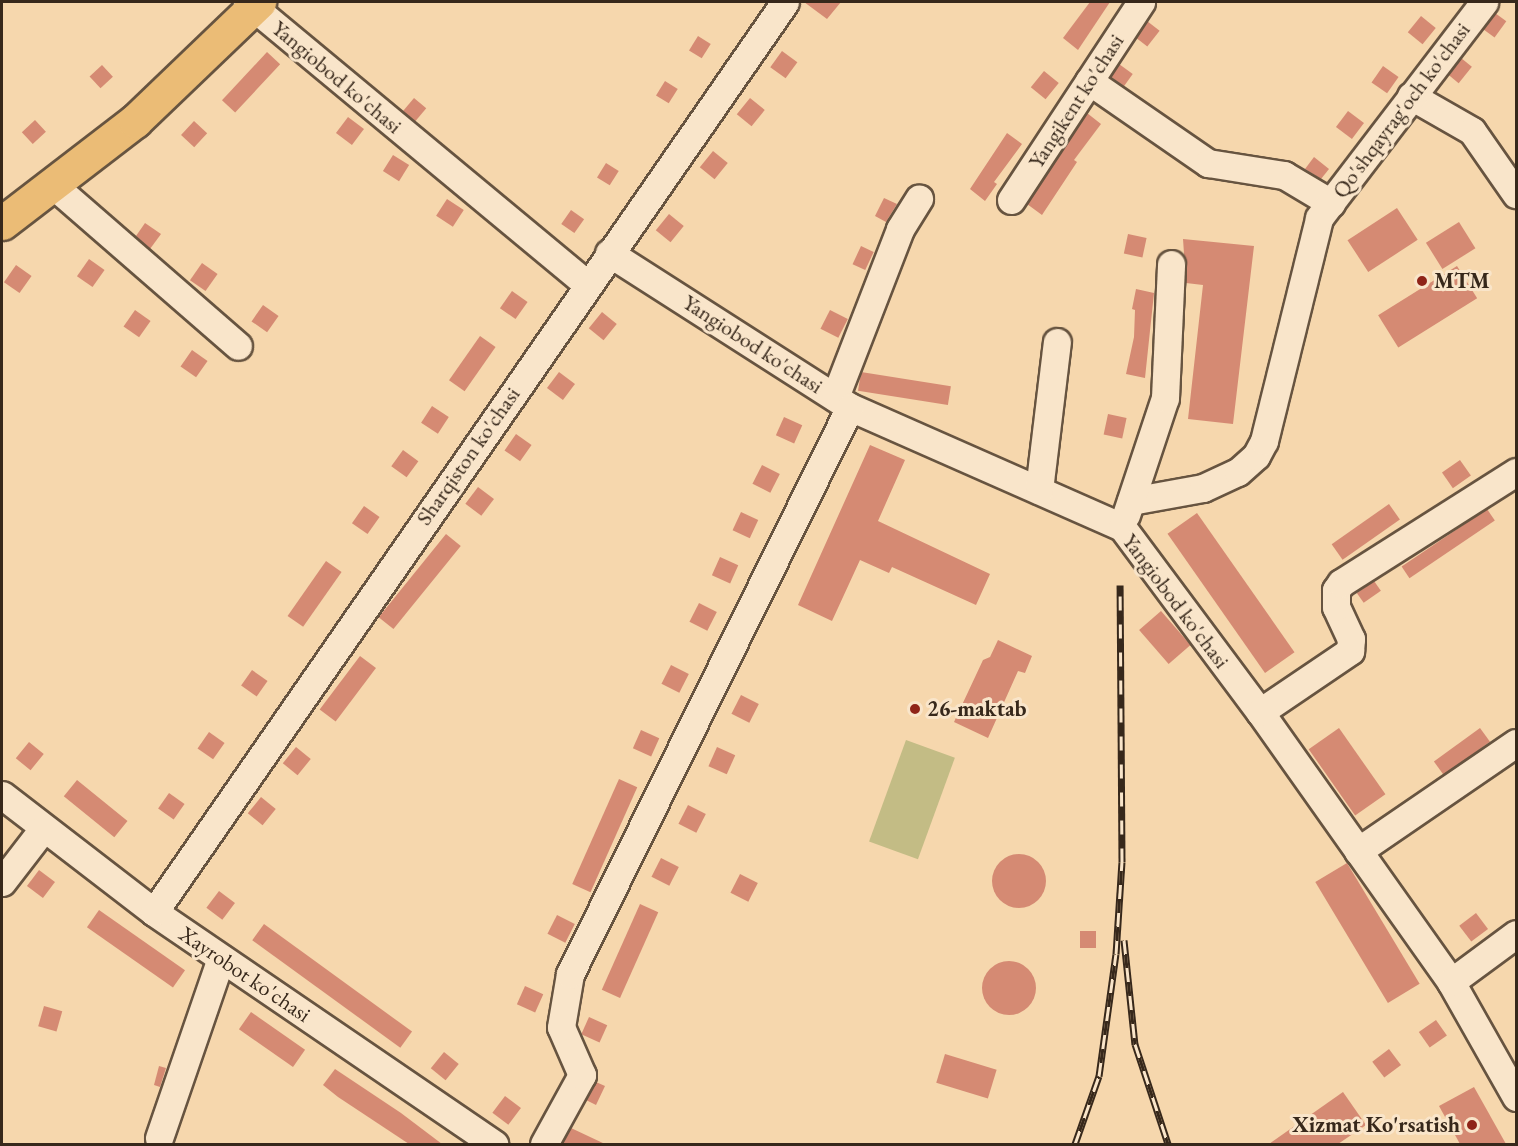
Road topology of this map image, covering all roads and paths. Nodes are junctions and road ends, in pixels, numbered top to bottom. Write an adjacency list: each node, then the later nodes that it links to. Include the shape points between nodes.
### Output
1 (785, 2): 13 (street, Sharqiston ko'chasi)
2 (1141, 2): 5 (street, Yangikent ko'chasi)
3 (1484, 2): 6 (street, Qo'shqayrag'och ko'chasi)
4 (253, 4): 7 (main road, via 176,85); 15 (street, Yangiobod ko'chasi)
5 (1089, 81): 10 (street, Yangikent ko'chasi); 11 (street, via 1208,163 1284,175)
6 (1411, 96): 8 (street, via 1472,131); 11 (street, Qo'shqayrag'och ko'chasi)
7 (53, 185): 12 (main road); 17 (street)
8 (1516, 194)
9 (919, 198): 18 (street, via 900,229)
10 (1011, 200)
11 (1325, 210): 21 (street, via 1264,441 1256,456 1238,472 1203,488)
12 (2, 223)
13 (609, 253): 15 (street, Sharqiston ko'chasi); 18 (street, Yangiobod ko'chasi)
14 (1171, 264): 21 (street, via 1165,398)
15 (587, 284): 29 (street, Sharqiston ko'chasi)
16 (1057, 342): 20 (street)
17 (238, 346)
18 (843, 402): 20 (street, Yangiobod ko'chasi); 36 (street, via 570,974 561,1027 582,1074)
19 (1516, 472): 23 (street, via 1341,583 1336,590 1336,607 1351,639 1350,651)
20 (1039, 490): 22 (street, Yangiobod ko'chasi)
21 (1131, 501): 22 (street)
22 (1122, 527): 23 (street, Yangiobod ko'chasi)
23 (1260, 712): 27 (street, Yangiobod ko'chasi)
24 (1516, 743): 27 (street)
25 (2, 795): 26 (street, Xayrobot ko'chasi)
26 (42, 830): 28 (street); 29 (street, Xayrobot ko'chasi)
27 (1358, 851): 32 (street, Yangiobod ko'chasi)
28 (2, 882)
29 (154, 912): 31 (street, Xayrobot ko'chasi)
30 (1516, 934): 32 (street)
31 (221, 958): 34 (street); 35 (street, Xayrobot ko'chasi)
32 (1451, 982): 33 (street, Yangiobod ko'chasi)
33 (1516, 1097)
34 (159, 1138)
35 (494, 1144)
36 (544, 1144)

